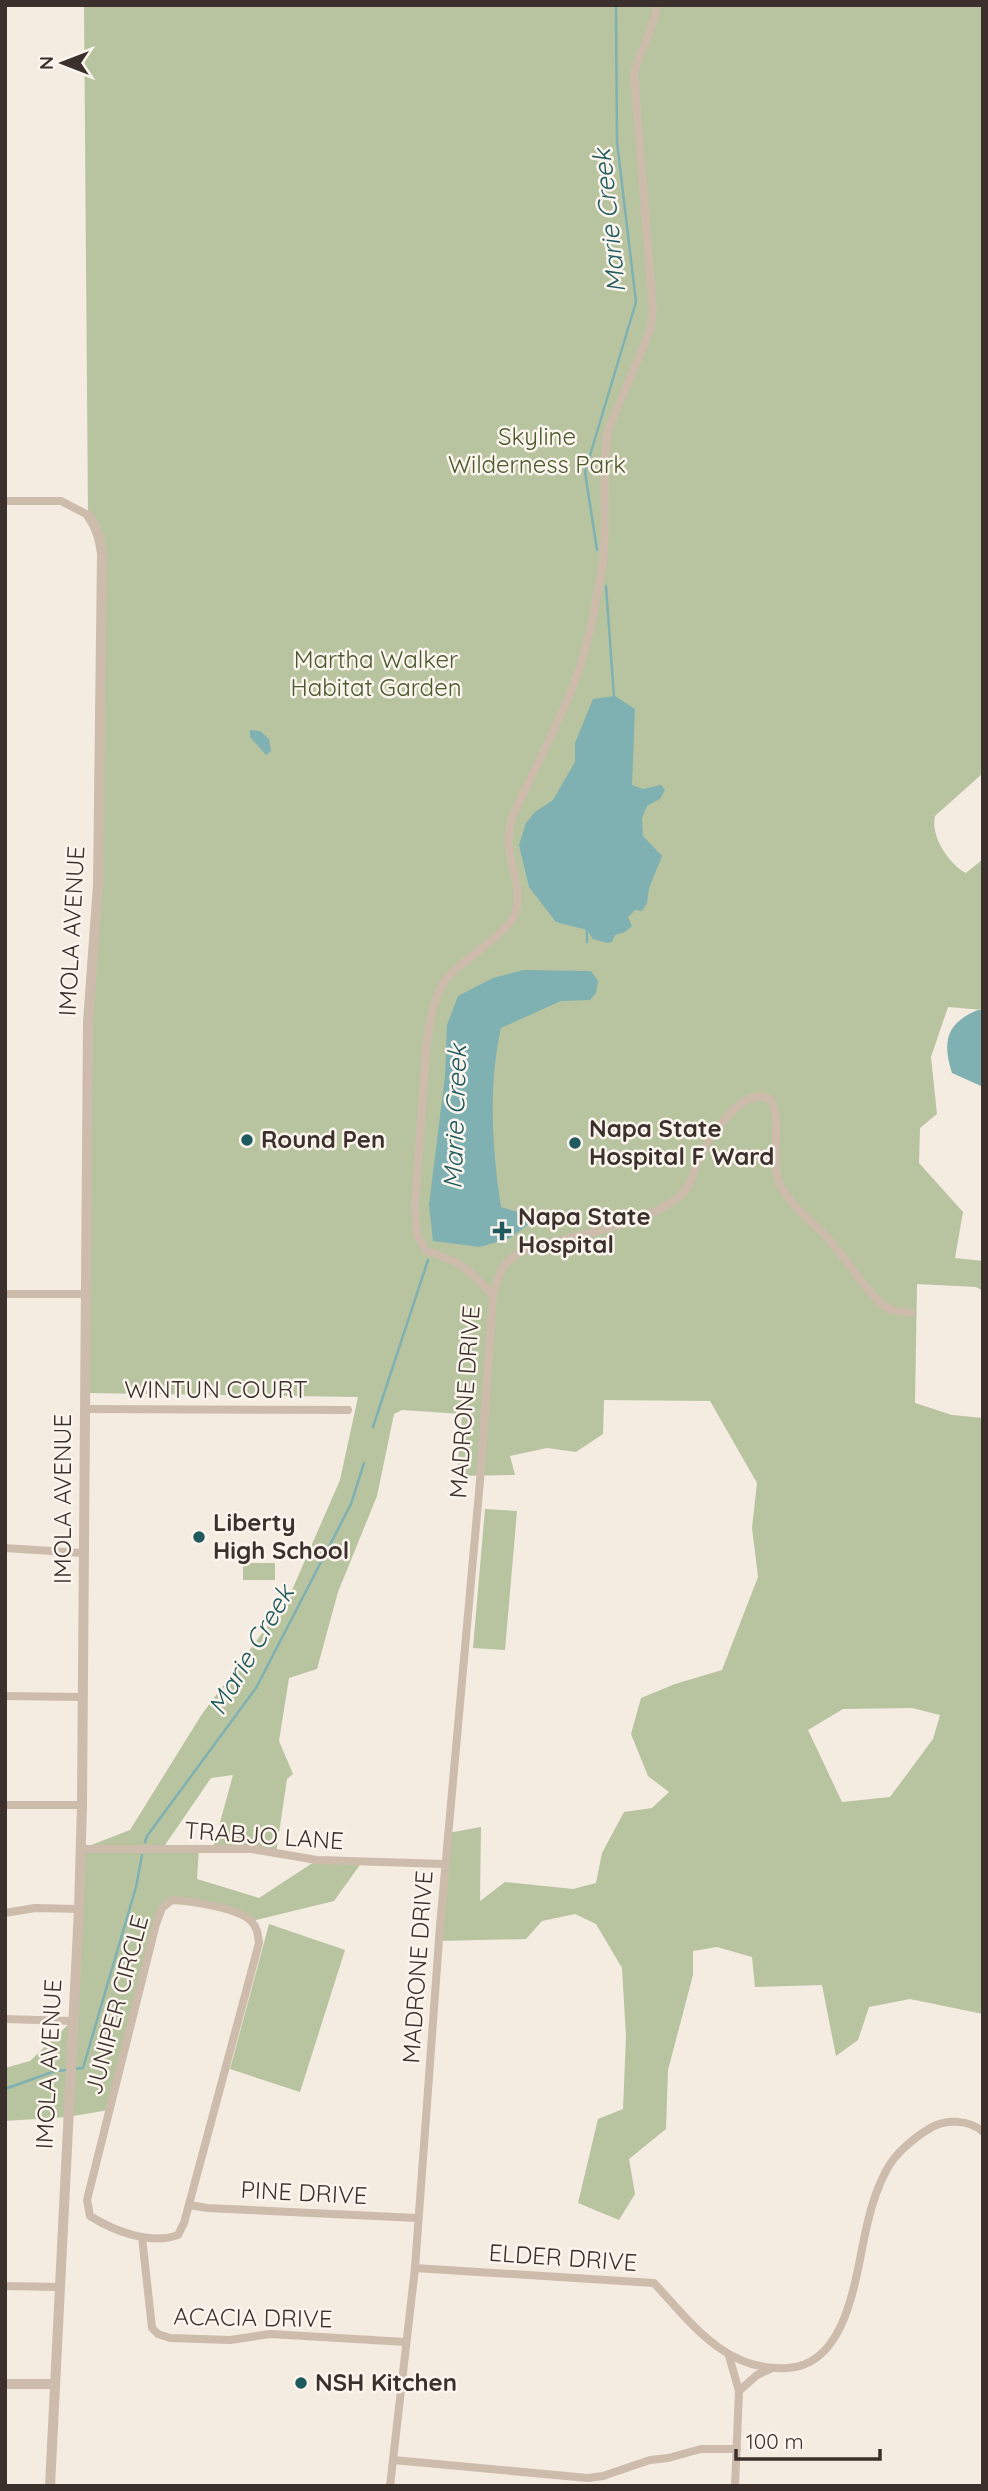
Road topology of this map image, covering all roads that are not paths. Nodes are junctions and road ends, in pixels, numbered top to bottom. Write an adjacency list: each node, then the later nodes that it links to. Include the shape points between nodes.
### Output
1 (657, 5): 6 (street, MADRONE DRIVE, via 634,73 653,311 650,331 608,430 602,569 584,653 508,831 516,912 509,925 446,980 429,1027 415,1205 417,1235 426,1251 469,1269)
2 (5, 501): 3 (street, via 61,501)
3 (88, 514): 5 (street, IMOLA AVENUE, via 100,537 102,554 98,884 88,1022)
4 (5, 1294): 5 (street)
5 (85, 1294): 8 (street, IMOLA AVENUE)
6 (493, 1296): 7 (street, via 501,1271 516,1255 605,1230 680,1196 719,1126 749,1097 761,1095 771,1100 775,1109 774,1157 783,1191 831,1241 881,1304); 17 (street, MADRONE DRIVE)
7 (912, 1313)
8 (84, 1409): 9 (street, WINTUN COURT); 11 (street, IMOLA AVENUE)
9 (348, 1410)
10 (5, 1548): 11 (street)
11 (83, 1553): 13 (street, IMOLA AVENUE)
12 (5, 1696): 13 (street)
13 (82, 1697): 15 (street, IMOLA AVENUE)
14 (5, 1805): 15 (street)
15 (82, 1805): 16 (street, IMOLA AVENUE)
16 (81, 1849): 17 (street, TRABJO LANE, via 252,1849 317,1860); 18 (street, IMOLA AVENUE)
17 (445, 1864): 24 (street, MADRONE DRIVE)
18 (79, 1909): 19 (street); 21 (street, IMOLA AVENUE)
19 (5, 1913)
20 (5, 2019): 21 (street)
21 (72, 2021): 28 (street, IMOLA AVENUE)
22 (982, 2131): 31 (street, ELDER DRIVE, via 967,2123 938,2124 894,2159 871,2210 858,2278 830,2344 807,2365)
23 (189, 2205): 24 (street, PINE DRIVE); 25 (street, JUNIPER CIRCLE, via 178,2235); 25 (street, JUNIPER CIRCLE, via 259,1943 257,1930 245,1916 172,1900 162,1908 156,1924 87,2200 90,2216)
24 (417, 2218): 26 (street, MADRONE DRIVE)
25 (142, 2237): 29 (street, ACACIA DRIVE, via 152,2328 158,2334 230,2340 270,2334)
26 (415, 2268): 29 (street, MADRONE DRIVE); 30 (street, ELDER DRIVE, via 654,2283)
27 (5, 2286): 28 (street)
28 (59, 2287): 33 (street, IMOLA AVENUE)
29 (406, 2342): 36 (street, MADRONE DRIVE)
30 (729, 2356): 31 (street, ELDER DRIVE); 34 (street)
31 (770, 2369): 34 (street)
32 (5, 2384): 33 (street)
33 (55, 2385): 37 (street, IMOLA AVENUE)
34 (739, 2390): 35 (street)
35 (737, 2449): 36 (street, via 701,2449 588,2478); 39 (street)
36 (393, 2460): 38 (street, MADRONE DRIVE)
37 (50, 2486)
38 (390, 2486)
39 (735, 2486)

